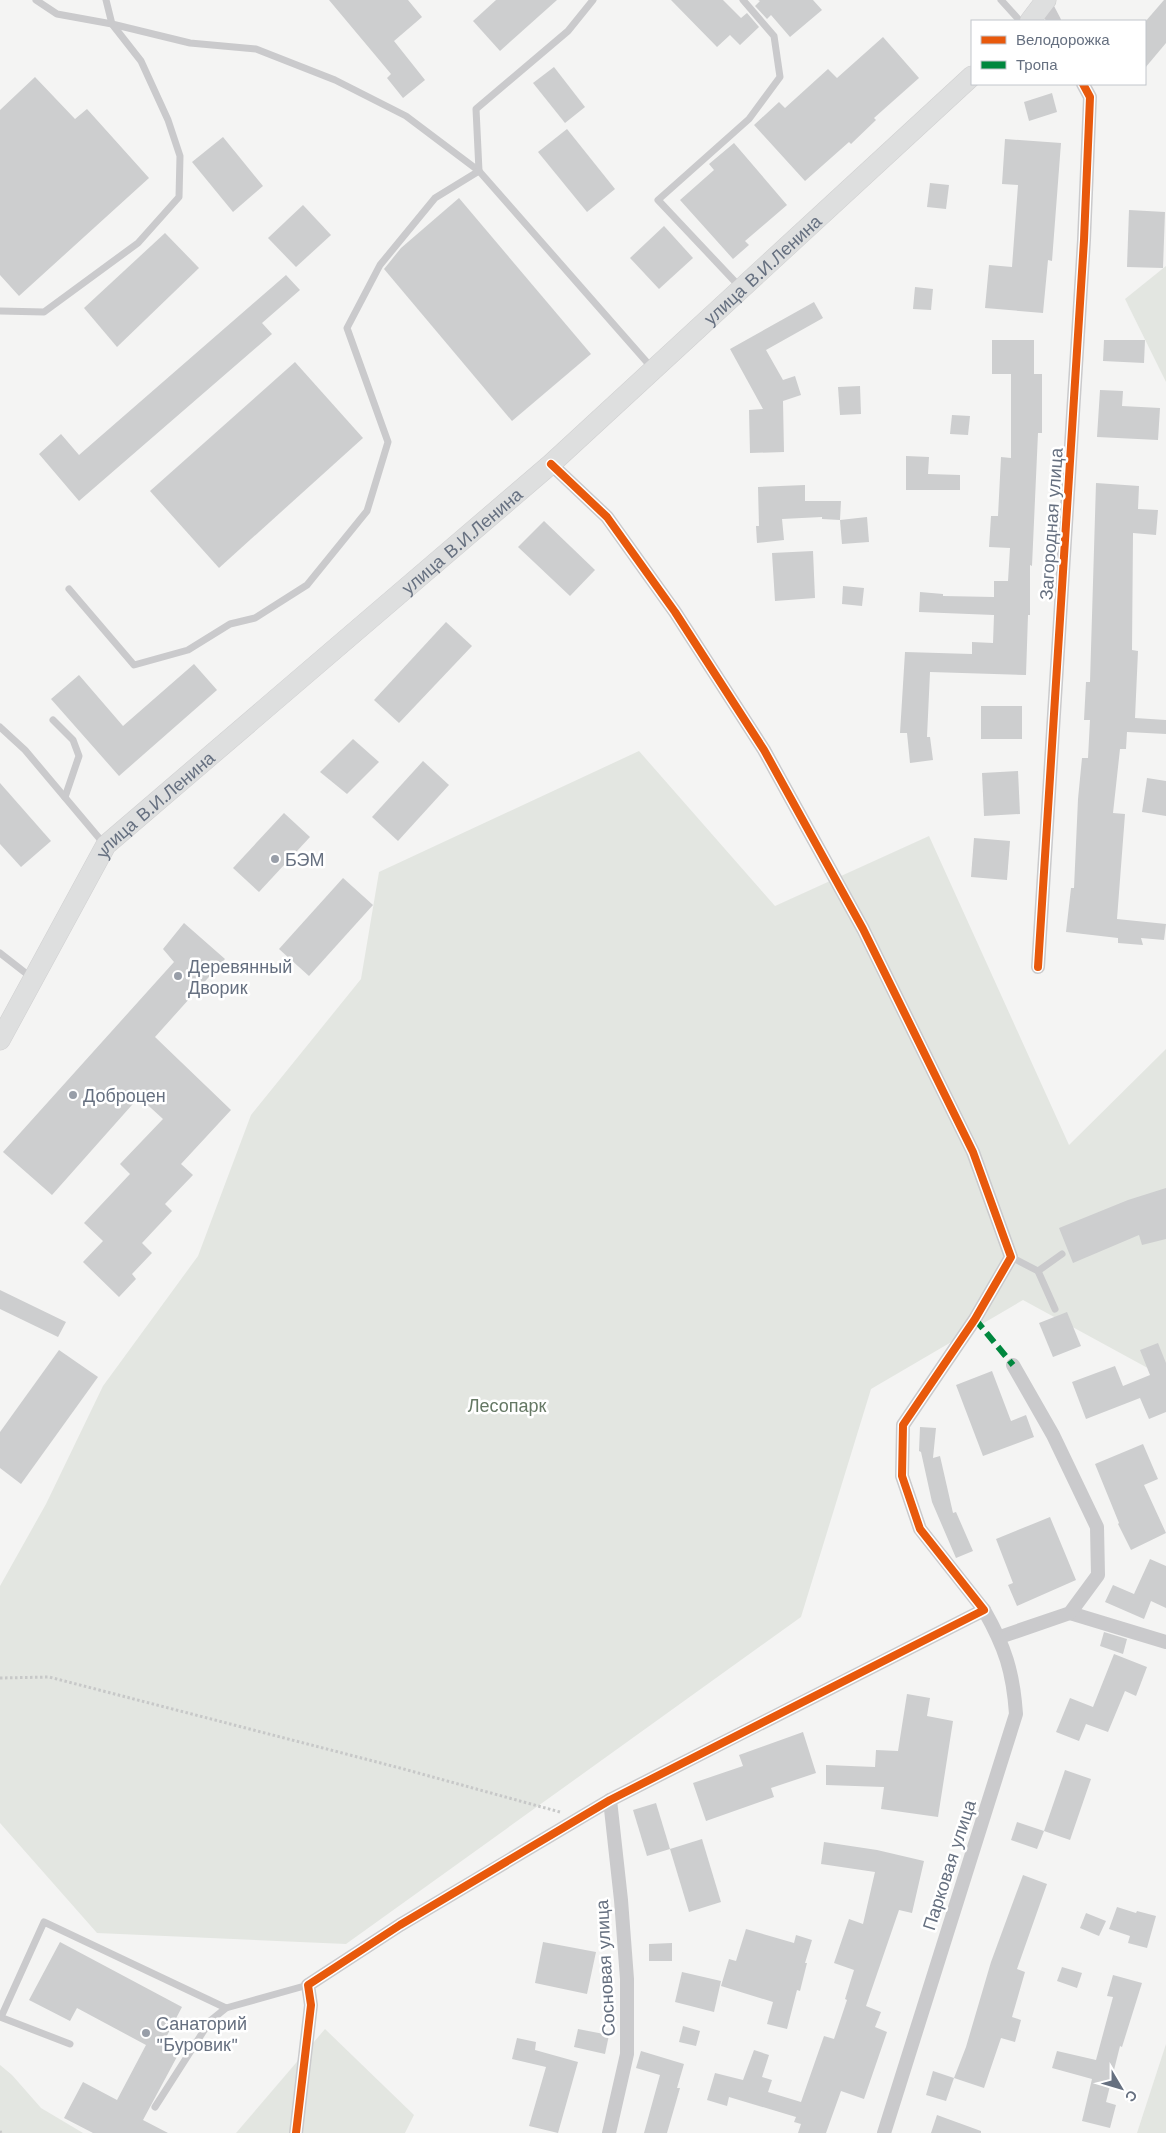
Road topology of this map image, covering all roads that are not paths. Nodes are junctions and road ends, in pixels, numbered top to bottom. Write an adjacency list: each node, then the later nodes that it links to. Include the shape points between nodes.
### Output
1 (36, 0): 10 (lane, via 56,14)
2 (106, 0): 10 (lane)
3 (593, 0): 13 (lane, via 568,32 476,109)
4 (743, 0): 14 (lane, via 774,36 780,77 748,119 658,200)
5 (1001, 0): 7 (lane)
6 (1045, 1): 8 (main road); 9 (street)
7 (1019, 20)
8 (1031, 20)
9 (1054, 20)
10 (112, 24): 13 (lane, via 190,42 256,49 335,80 406,116); 15 (lane, via 141,61 168,120 180,156 179,197 138,243 44,312)
11 (971, 77): 14 (main road, улица В.И.Ленина)
12 (1084, 85): 24 (street, Загородная улица, via 1090,97 1084,240)
13 (479, 172): 16 (lane); 18 (lane, via 435,198 380,265 348,328 388,442 367,512 307,585 255,618 230,624 188,650 134,665)
14 (742, 289): 16 (main road, улица В.И.Ленина)
15 (0, 311)
16 (653, 370): 17 (main road, улица В.И.Ленина)
17 (551, 464): 22 (main road, улица В.И.Ленина); 28 (street, via 607,517 675,612 764,750 862,929 969,1144)
18 (70, 589)
19 (53, 720): 21 (lane, via 73,740 78,756)
20 (0, 727): 21 (lane, via 25,750)
21 (65, 797): 22 (lane)
22 (106, 845): 25 (main road, улица В.И.Ленина)
23 (0, 953): 25 (lane)
24 (1038, 967)
25 (33, 978): 26 (main road, улица В.И.Ленина)
26 (0, 1040)
27 (1062, 1254): 29 (lane)
28 (1011, 1256): 29 (lane); 32 (street, Парковая улица, via 975,1319 903,1426 902,1476 920,1529)
29 (1038, 1271): 30 (lane)
30 (1055, 1309)
31 (1013, 1365): 33 (street, via 1053,1435 1098,1527 1098,1575)
32 (984, 1610): 34 (street, Парковая улица); 36 (street)
33 (1070, 1613): 34 (street); 35 (street)
34 (1000, 1637): 44 (street, Парковая улица, via 1013,1680 1016,1714)
35 (1166, 1642)
36 (610, 1800): 37 (street, via 400,1925); 43 (street, Сосновая улица, via 628,1979 627,2054)
37 (308, 1985): 38 (lane); 42 (street, via 311,2005)
38 (226, 2008): 39 (lane, via 44,1922); 41 (lane, via 210,2021)
39 (0, 2017): 40 (lane)
40 (70, 2044)
41 (155, 2107)
42 (296, 2133)
43 (609, 2133)
44 (884, 2133)

